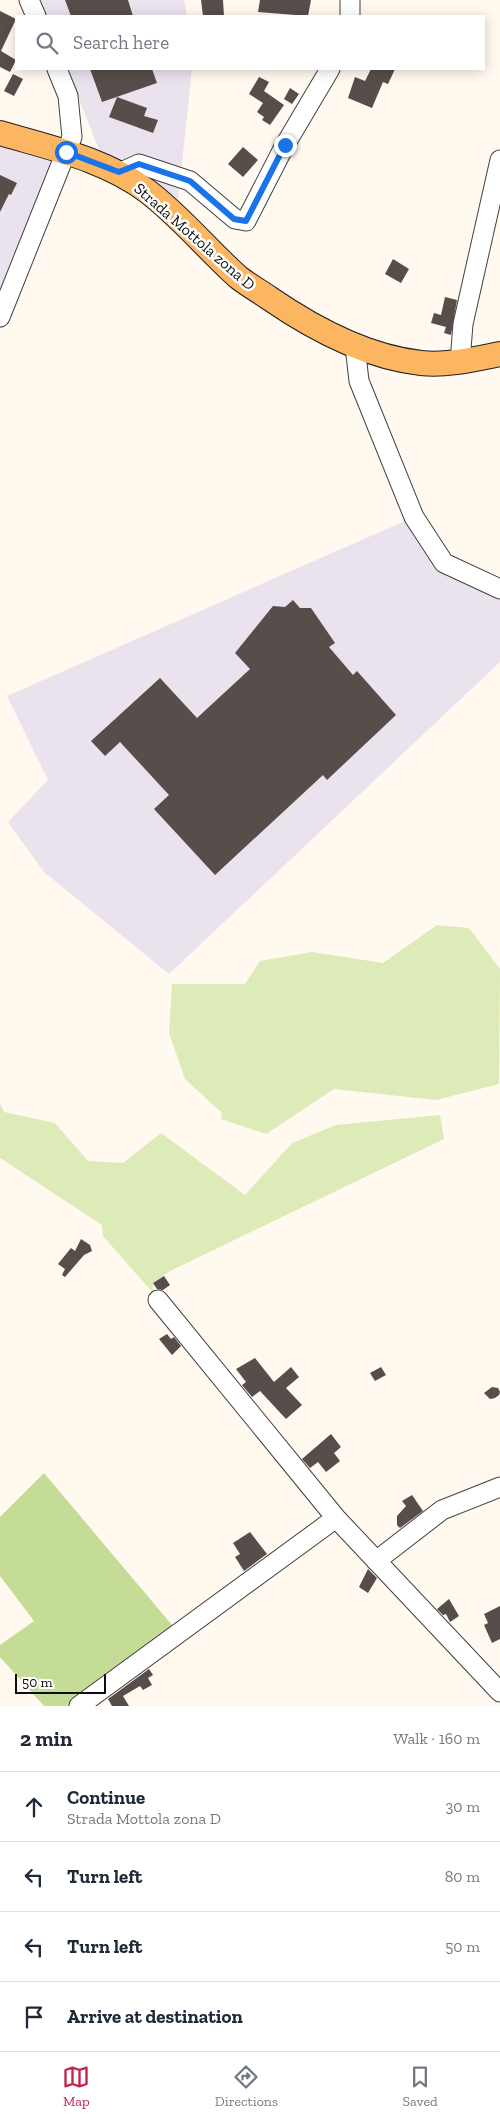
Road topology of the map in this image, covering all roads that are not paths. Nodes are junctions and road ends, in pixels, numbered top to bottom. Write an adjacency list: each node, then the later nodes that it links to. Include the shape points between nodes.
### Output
1 (29, 0): 3 (street)
2 (350, 0): 4 (street)
3 (36, 15)
4 (350, 15)
5 (57, 70): 8 (street, via 68,96 72,137)
6 (329, 70): 10 (street, via 285,145 246,221 234,219 190,181 139,164)
7 (0, 132): 8 (main road, Strada Mottola zona D)
8 (66, 152): 10 (main road, Strada Mottola zona D); 11 (street)
9 (500, 160): 14 (street, via 463,324)
10 (119, 172): 12 (main road, Strada Mottola zona D, via 148,191 240,278 296,317)
11 (0, 317)
12 (354, 346): 14 (main road, Strada Mottola zona D, via 422,364); 15 (street, via 359,381 414,517 444,562)
13 (500, 354): 14 (main road, Strada Mottola zona D)
14 (460, 362)
15 (500, 590)
16 (158, 1300): 18 (street)
17 (500, 1487): 19 (street, via 442,1510)
18 (336, 1518): 19 (street); 21 (street)
19 (376, 1561): 20 (street)
20 (500, 1692)
21 (79, 1706)

